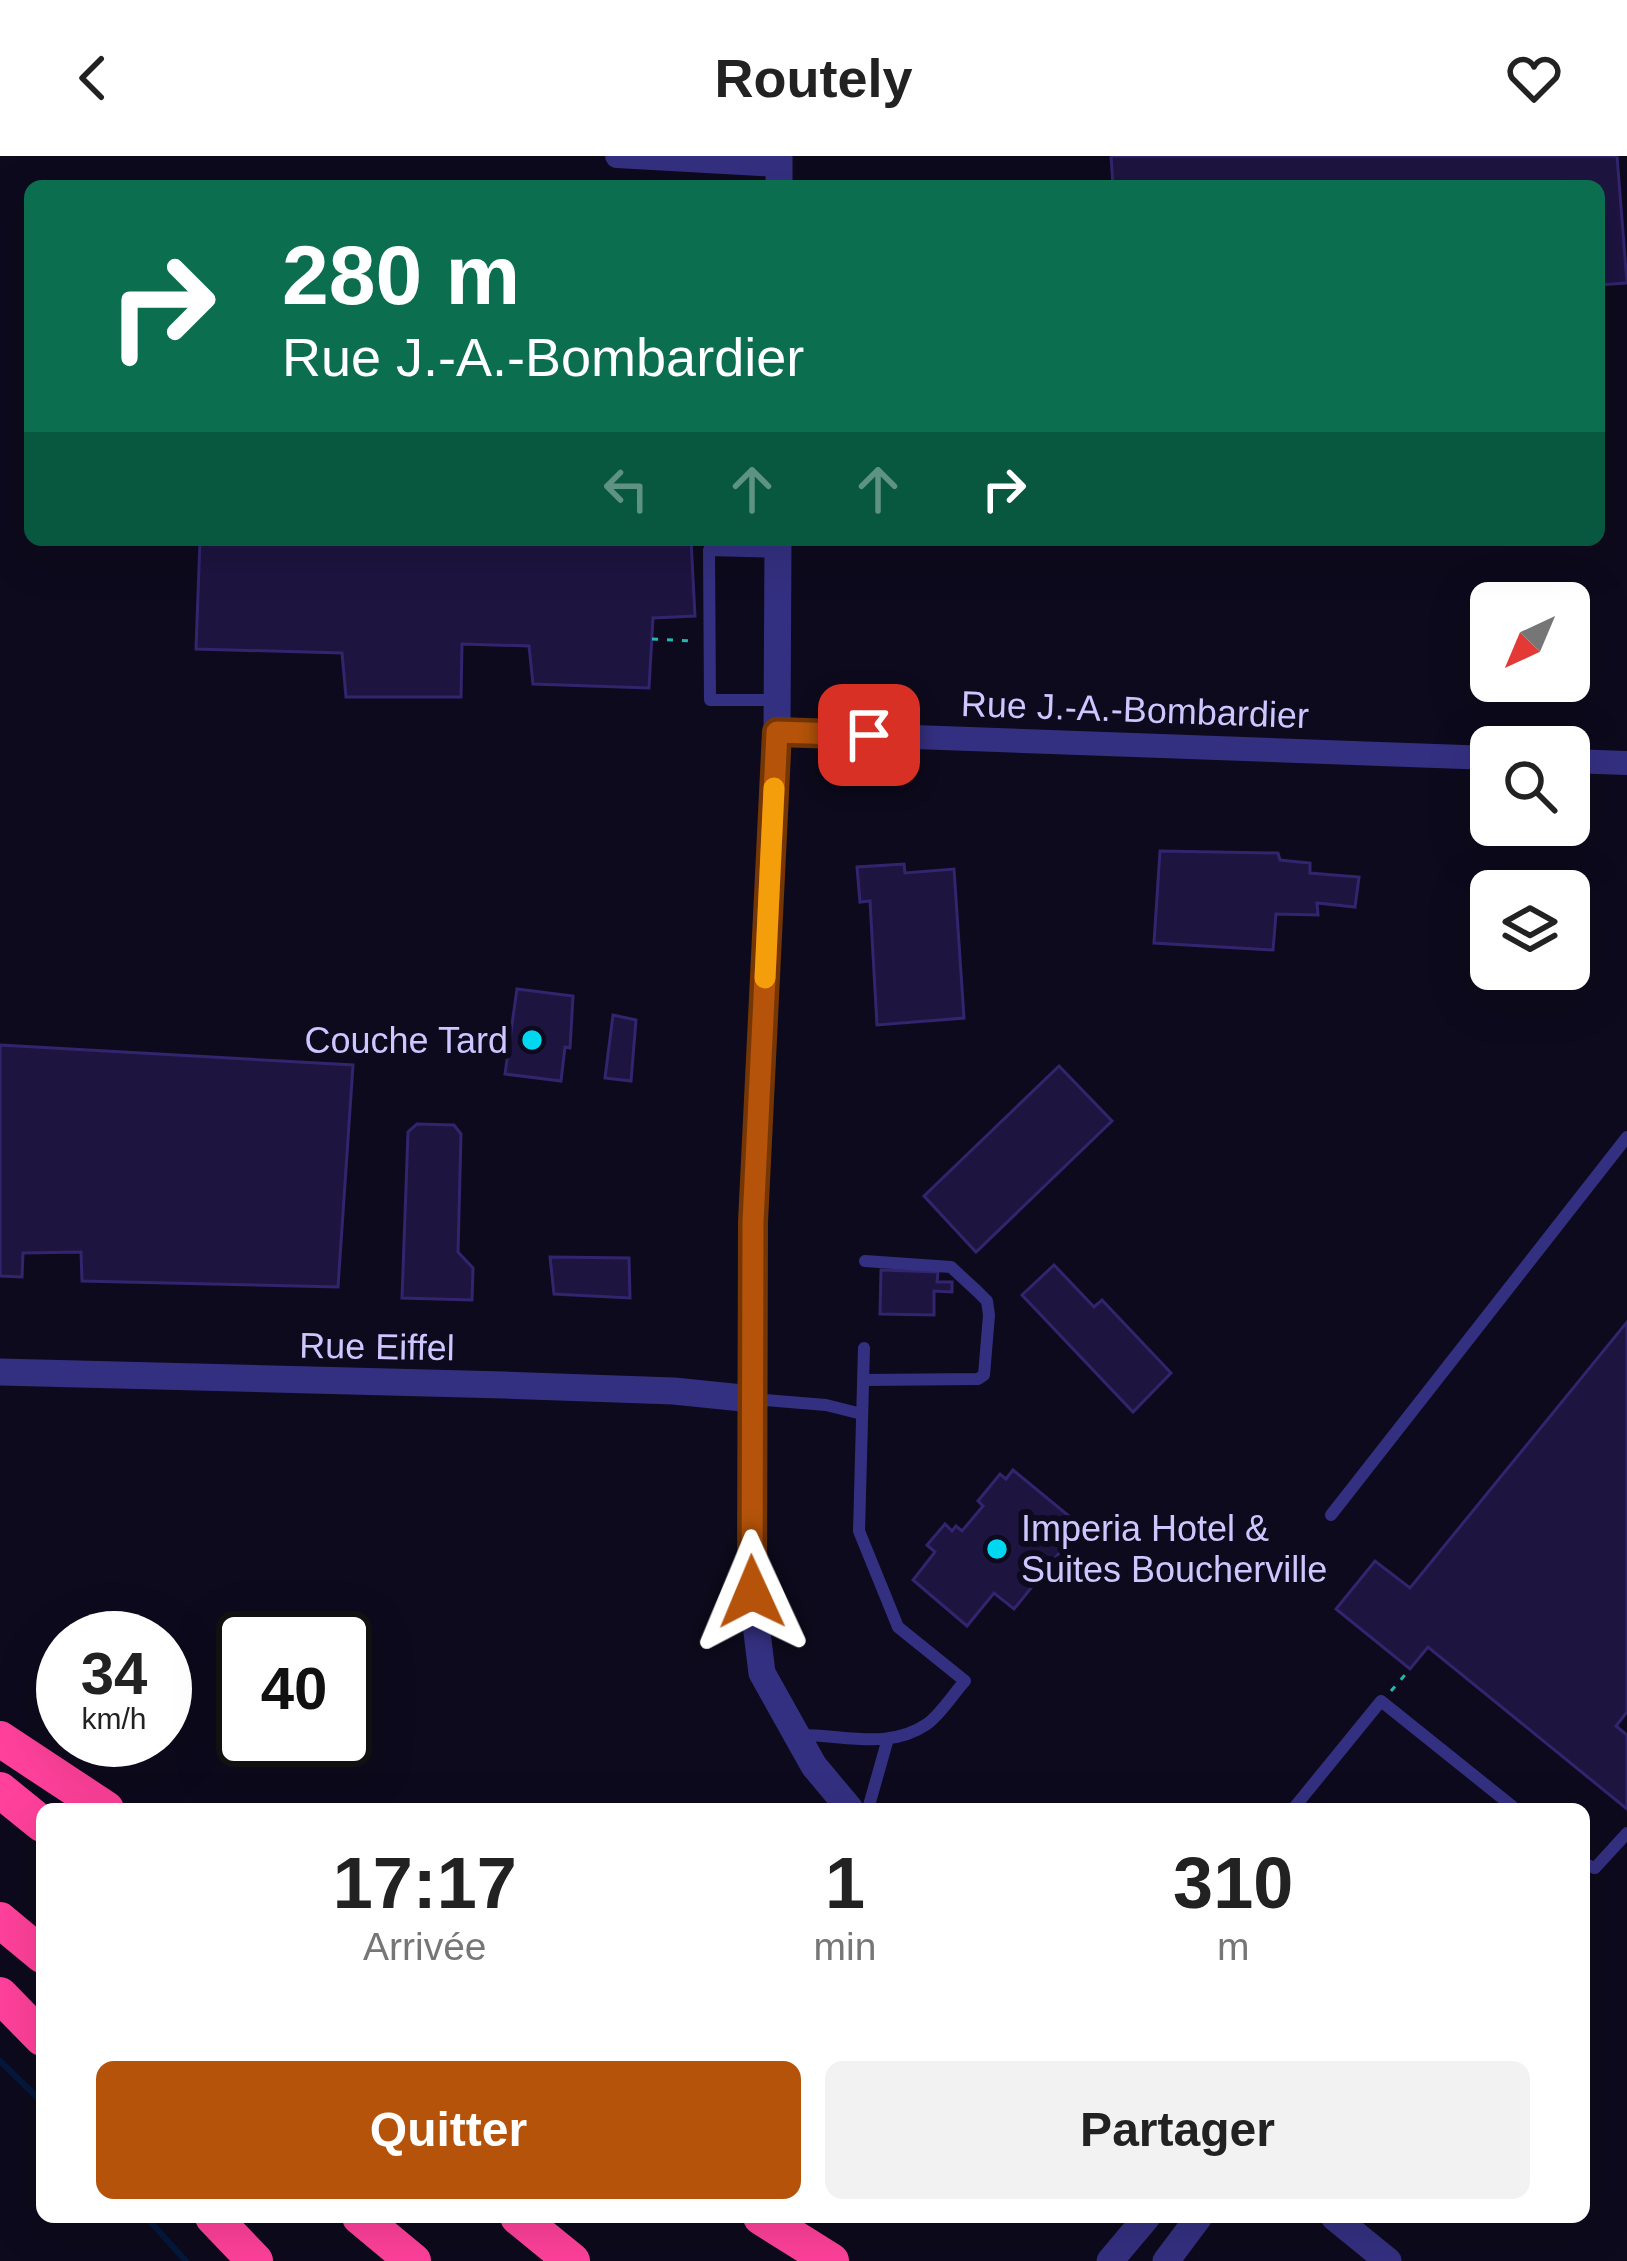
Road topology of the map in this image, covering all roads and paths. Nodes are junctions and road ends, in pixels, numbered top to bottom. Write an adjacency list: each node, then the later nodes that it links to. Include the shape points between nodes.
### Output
1 (617, 156): 2 (street)
2 (779, 169)
3 (778, 546): 5 (lane, via 709,550); 6 (street)
4 (652, 640): 5 (path)
5 (710, 642): 6 (lane, via 710,700)
6 (777, 700): 7 (street)
7 (777, 732): 8 (street, Rue J.-A.-Bombardier); 16 (street)
8 (1470, 757)
9 (1590, 762): 10 (street)
10 (1627, 763)
11 (1627, 1137): 18 (lane)
12 (866, 1261): 15 (lane, via 951,1267 986,1301 989,1315 978,1379)
13 (864, 1348): 15 (lane)
14 (0, 1372): 16 (street, Rue Eiffel, via 504,1384)
15 (864, 1380): 17 (lane)
16 (752, 1399): 17 (lane); 21 (street, via 752,1592 762,1673)
17 (862, 1414): 23 (lane, via 859,1532 871,1564 898,1627 965,1681 928,1723)
18 (1330, 1515)
19 (1410, 1669): 20 (path)
20 (1382, 1701): 28 (lane); 29 (lane)
21 (797, 1735): 23 (lane); 26 (street)
22 (0, 1739): 25 (highway)
23 (887, 1742): 27 (lane)
24 (0, 1790): 30 (highway)
25 (97, 1803)
26 (845, 1803)
27 (870, 1803)
28 (1298, 1803)
29 (1506, 1803)
30 (36, 1820)
31 (1627, 1833): 32 (lane, via 1602,1864)
32 (1590, 1866)
33 (0, 1920): 34 (highway)
34 (36, 1949)
35 (0, 1996): 36 (highway)
36 (36, 2032)
37 (219, 2223): 44 (highway)
38 (367, 2223): 45 (highway)
39 (525, 2223): 46 (highway)
40 (770, 2223): 47 (highway)
41 (1142, 2223): 48 (street)
42 (1200, 2223): 49 (street)
43 (1341, 2223): 50 (street)
44 (255, 2261)
45 (413, 2261)
46 (572, 2261)
47 (831, 2261)
48 (1110, 2261)
49 (1166, 2261)
50 (1388, 2261)

